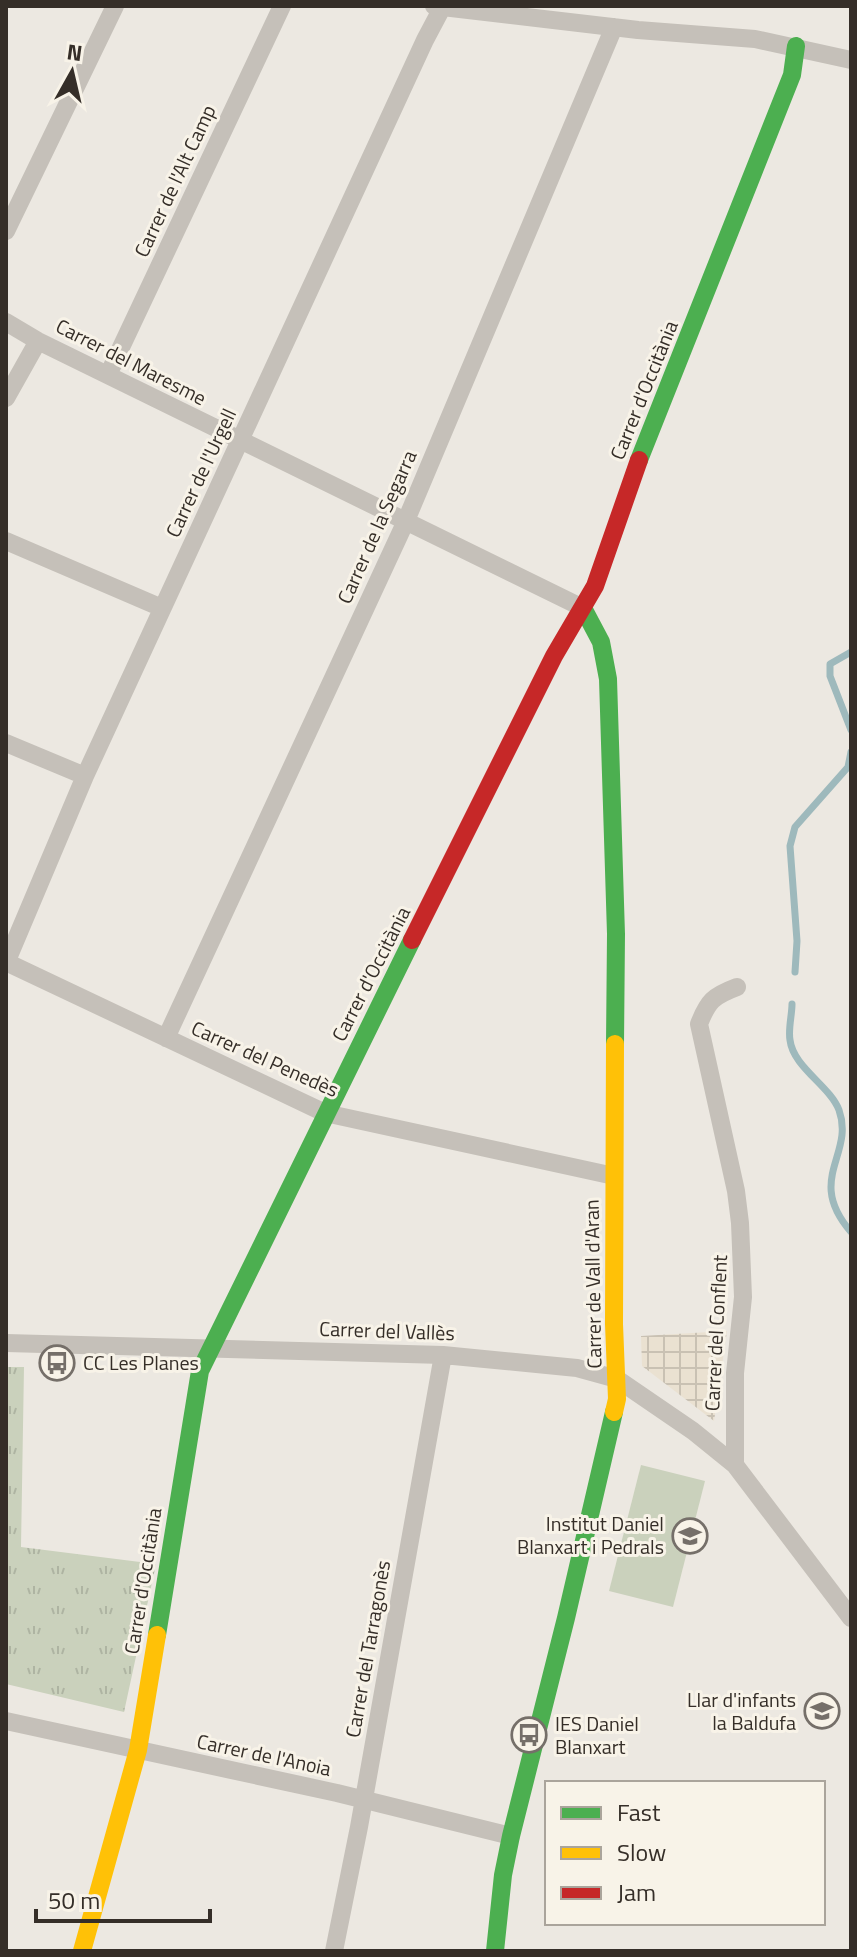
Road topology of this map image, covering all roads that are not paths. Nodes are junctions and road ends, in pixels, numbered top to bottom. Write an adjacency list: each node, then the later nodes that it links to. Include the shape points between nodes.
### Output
1 (115, 6): 8 (street)
2 (282, 6): 11 (street, Carrer de l'Alt Camp)
3 (432, 6): 4 (street)
4 (443, 6): 5 (street); 13 (street, Carrer de l'Urgell)
5 (614, 27): 6 (street); 14 (street, Carrer de la Segarra)
6 (796, 46): 7 (street); 17 (street, Carrer d'Occitània, via 792,75)
7 (851, 60)
8 (6, 231)
9 (6, 322): 10 (street, Carrer del Maresme)
10 (38, 341): 11 (street, Carrer del Maresme); 12 (street)
11 (108, 375): 13 (street, Carrer del Maresme)
12 (6, 398)
13 (240, 442): 14 (street, Carrer del Maresme); 16 (street, Carrer de l'Urgell)
14 (405, 523): 17 (street, Carrer del Maresme); 22 (street, Carrer de la Segarra)
15 (6, 541): 16 (street)
16 (162, 608): 19 (street, Carrer de l'Urgell)
17 (583, 608): 23 (street, Carrer d'Occitània); 24 (street, Carrer de Vall d'Aran, via 601,637 608,679 616,934)
18 (6, 743): 19 (street)
19 (85, 776): 20 (street, Carrer de l'Urgell)
20 (6, 962): 22 (street, Carrer del Penedès)
21 (737, 987): 29 (street, Carrer del Conflent, via 715,996 699,1024 740,1223 743,1297 734,1387)
22 (166, 1038): 23 (street, Carrer del Penedès)
23 (325, 1113): 24 (street, Carrer del Penedès); 26 (street, Carrer d'Occitània)
24 (614, 1176): 28 (street, Carrer de Vall d'Aran)
25 (6, 1343): 26 (street, Carrer del Vallès)
26 (210, 1348): 27 (street, Carrer del Vallès); 32 (street, Carrer d'Occitània, via 200,1371)
27 (443, 1355): 28 (street, Carrer del Vallès, via 577,1368); 33 (street, Carrer del Tarragonès)
28 (617, 1379): 29 (street, Carrer del Vallès); 34 (street, Carrer de Vall d'Aran, via 615,1415)
29 (735, 1465): 30 (street)
30 (851, 1618)
31 (6, 1721): 32 (street, Carrer de l'Anoia)
32 (138, 1750): 33 (street, Carrer de l'Anoia); 35 (street, Carrer d'Occitània)
33 (363, 1800): 34 (street, Carrer de l'Anoia); 36 (street, Carrer del Tarragonès)
34 (511, 1836): 37 (street, Carrer de Vall d'Aran)
35 (82, 1951)
36 (334, 1951)
37 (495, 1951)

